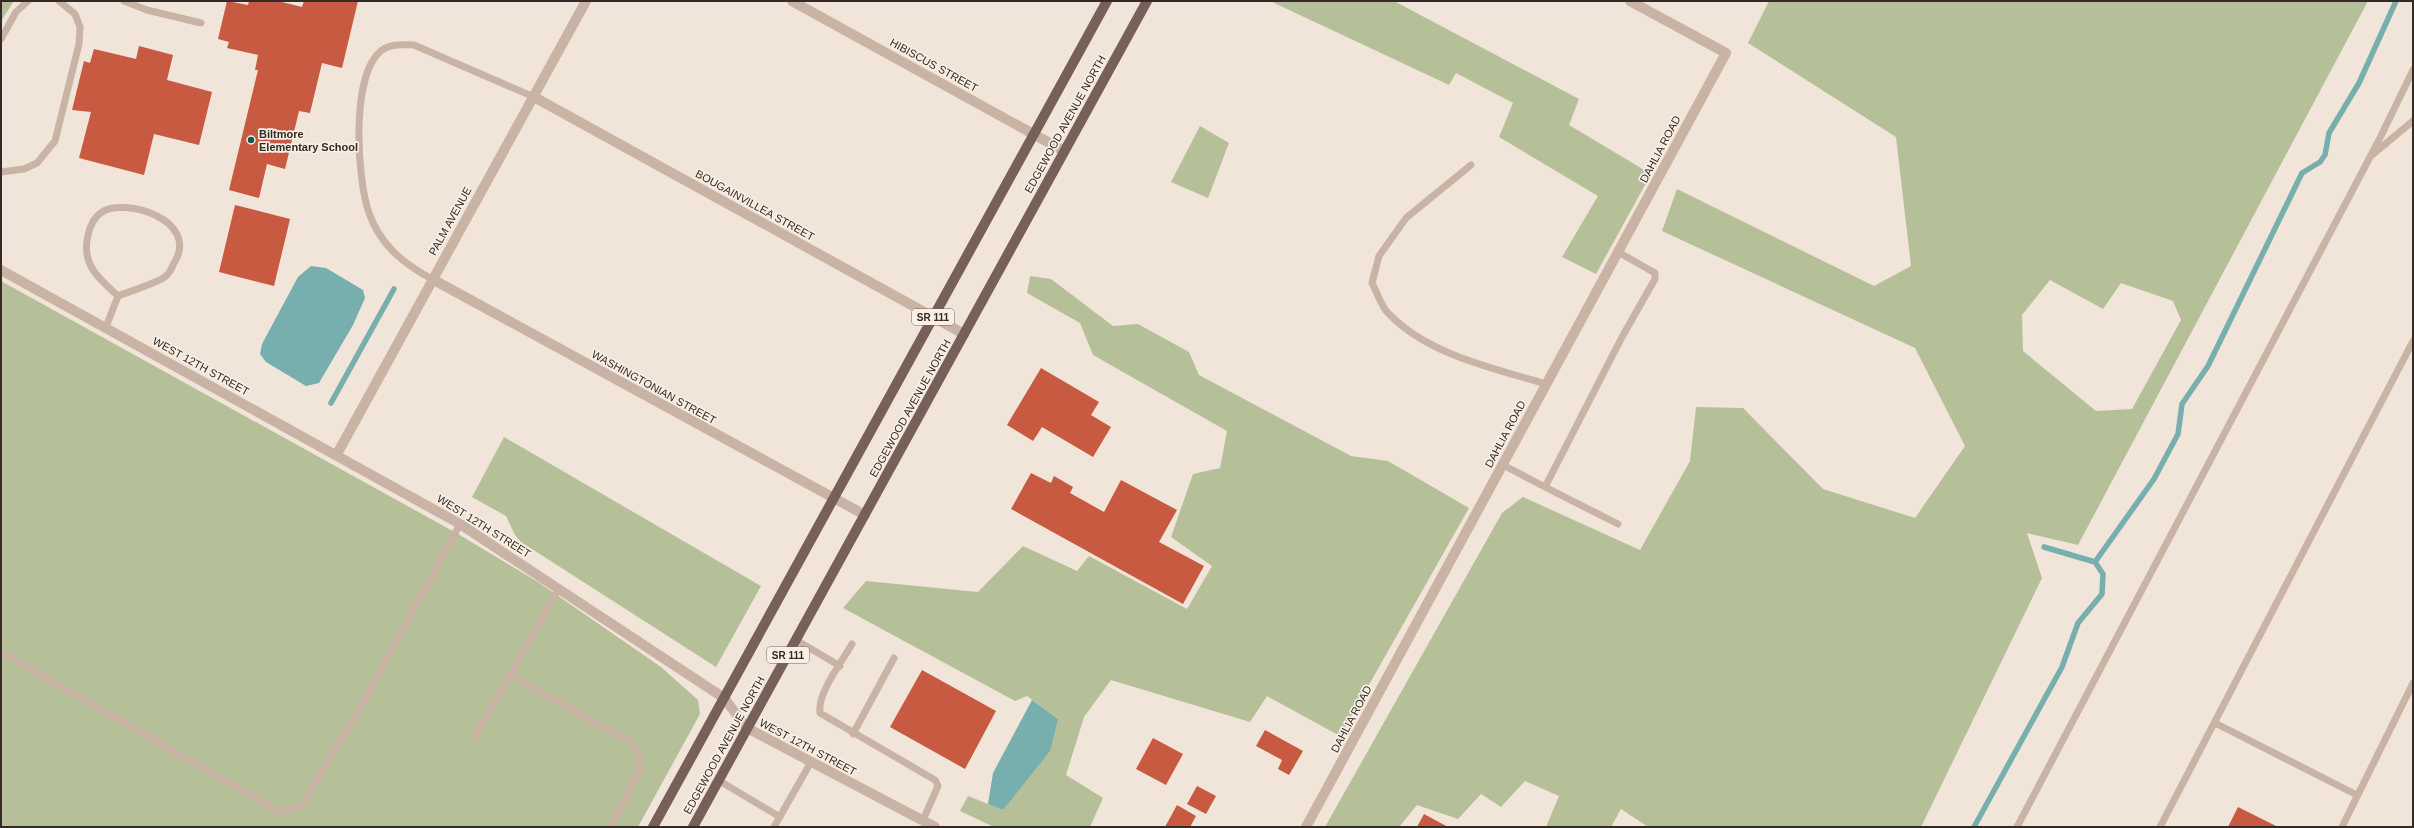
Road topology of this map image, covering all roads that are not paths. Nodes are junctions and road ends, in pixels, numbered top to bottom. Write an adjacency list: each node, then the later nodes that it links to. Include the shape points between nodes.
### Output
1 (28, 1): 10 (lane, via 16,12)
2 (59, 1): 18 (lane, via 75,14 80,27 79,44 55,141 37,162 24,169)
3 (124, 1): 9 (lane, via 147,10)
4 (586, 1): 12 (street, PALM AVENUE)
5 (792, 1): 14 (street, HIBISCUS STREET)
6 (1107, 1): 14 (main road, EDGEWOOD AVENUE NORTH / SR 111)
7 (1147, 1): 15 (main road, EDGEWOOD AVENUE NORTH / SR 111)
8 (1630, 1): 19 (street, DAHLIA ROAD, via 1726,53)
9 (201, 23)
10 (1, 39)
11 (2413, 70): 16 (lane)
12 (534, 97): 21 (street, PALM AVENUE); 21 (lane, via 414,45 396,44 382,50 370,62 359,110 364,190 369,213 392,252 408,266); 23 (street, BOUGAINVILLEA STREET)
13 (2413, 122): 16 (lane)
14 (1034, 134): 15 (street, HIBISCUS STREET); 23 (main road, EDGEWOOD AVENUE NORTH / SR 111)
15 (1064, 151): 25 (main road, EDGEWOOD AVENUE NORTH / SR 111)
16 (2369, 158): 59 (lane)
17 (1471, 166): 27 (lane, via 1406,218 1379,256 1372,283 1387,312 1417,336 1442,350)
18 (1, 172)
19 (1618, 252): 27 (street, DAHLIA ROAD); 30 (lane, via 1655,273 1655,279)
20 (1, 270): 24 (street, WEST 12TH STREET)
21 (432, 280): 28 (street, PALM AVENUE); 31 (street, WASHINGTONIAN STREET)
22 (118, 296): 22 (lane, via 166,277 170,271 177,259 180,244 176,229 165,219 118,207 102,212 91,224 85,248 89,263 100,279); 24 (lane)
23 (934, 317): 25 (street, BOUGAINVILLEA STREET); 31 (main road, EDGEWOOD AVENUE NORTH / SR 111)
24 (106, 327): 28 (street, WEST 12TH STREET)
25 (964, 334): 32 (main road, EDGEWOOD AVENUE NORTH / SR 111)
26 (2413, 341): 44 (lane)
27 (1546, 384): 29 (street, DAHLIA ROAD)
28 (337, 454): 33 (street, WEST 12TH STREET)
29 (1503, 464): 30 (lane); 58 (street, DAHLIA ROAD)
30 (1545, 486): 34 (lane)
31 (834, 499): 32 (street, WASHINGTONIAN STREET); 43 (main road, EDGEWOOD AVENUE NORTH / SR 111)
32 (865, 515): 36 (main road, EDGEWOOD AVENUE NORTH / SR 111)
33 (460, 524): 35 (street, WEST 12TH STREET); 38 (lane, via 363,703 302,805 280,812)
34 (1618, 524)
35 (559, 588): 41 (lane); 43 (street, WEST 12TH STREET)
36 (796, 640): 40 (lane); 45 (main road, EDGEWOOD AVENUE NORTH / SR 111)
37 (852, 644): 40 (lane)
38 (1, 652)
39 (894, 658): 46 (lane)
40 (840, 666): 46 (lane, via 826,689 819,706 820,713)
41 (510, 675): 47 (lane); 53 (lane, via 630,742 638,755 640,770)
42 (2413, 683): 50 (lane)
43 (724, 698): 45 (street, WEST 12TH STREET); 54 (main road, EDGEWOOD AVENUE NORTH / SR 111)
44 (2215, 723): 50 (lane); 60 (lane)
45 (747, 728): 48 (street, WEST 12TH STREET); 49 (main road, EDGEWOOD AVENUE NORTH / SR 111)
46 (853, 734): 52 (lane, via 935,780 938,786 936,793)
47 (475, 736)
48 (811, 762): 51 (lane); 52 (street, WEST 12TH STREET)
49 (718, 780): 51 (lane); 55 (main road, EDGEWOOD AVENUE NORTH / SR 111)
50 (2356, 796): 61 (lane)
51 (780, 817): 56 (lane)
52 (923, 820): 57 (street, WEST 12TH STREET)
53 (610, 827)
54 (653, 827)
55 (693, 827)
56 (774, 827)
57 (936, 827)
58 (1306, 827)
59 (2017, 827)
60 (2160, 827)
61 (2342, 827)

